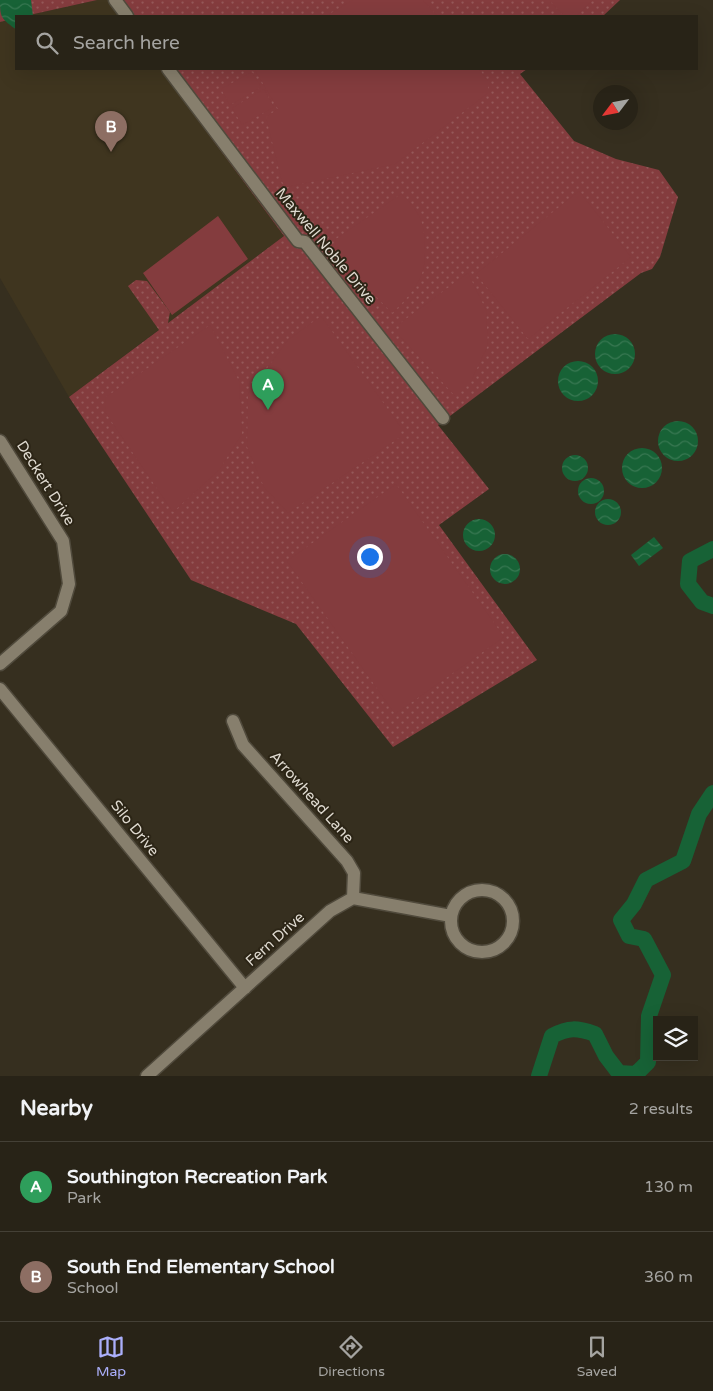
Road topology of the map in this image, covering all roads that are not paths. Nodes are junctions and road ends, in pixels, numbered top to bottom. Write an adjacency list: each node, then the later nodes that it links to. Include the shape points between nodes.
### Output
1 (114, 0): 2 (street)
2 (126, 15)
3 (169, 70): 4 (street, Maxwell Noble Drive, via 298,241 305,242)
4 (443, 418)
5 (0, 441): 6 (street, Deckert Drive, via 63,541 69,584 61,611)
6 (0, 664)
7 (0, 689): 11 (street, Silo Drive)
8 (233, 720): 9 (street, Arrowhead Lane, via 243,745 347,861 354,874)
9 (353, 898): 10 (street); 11 (street, Fern Drive, via 330,911)
10 (451, 916): 10 (street, via 456,940 477,952 489,952 500,947 509,938 513,926 507,903 498,894 487,890 474,890 463,896)
11 (245, 988): 12 (street, Fern Drive)
12 (147, 1076)

